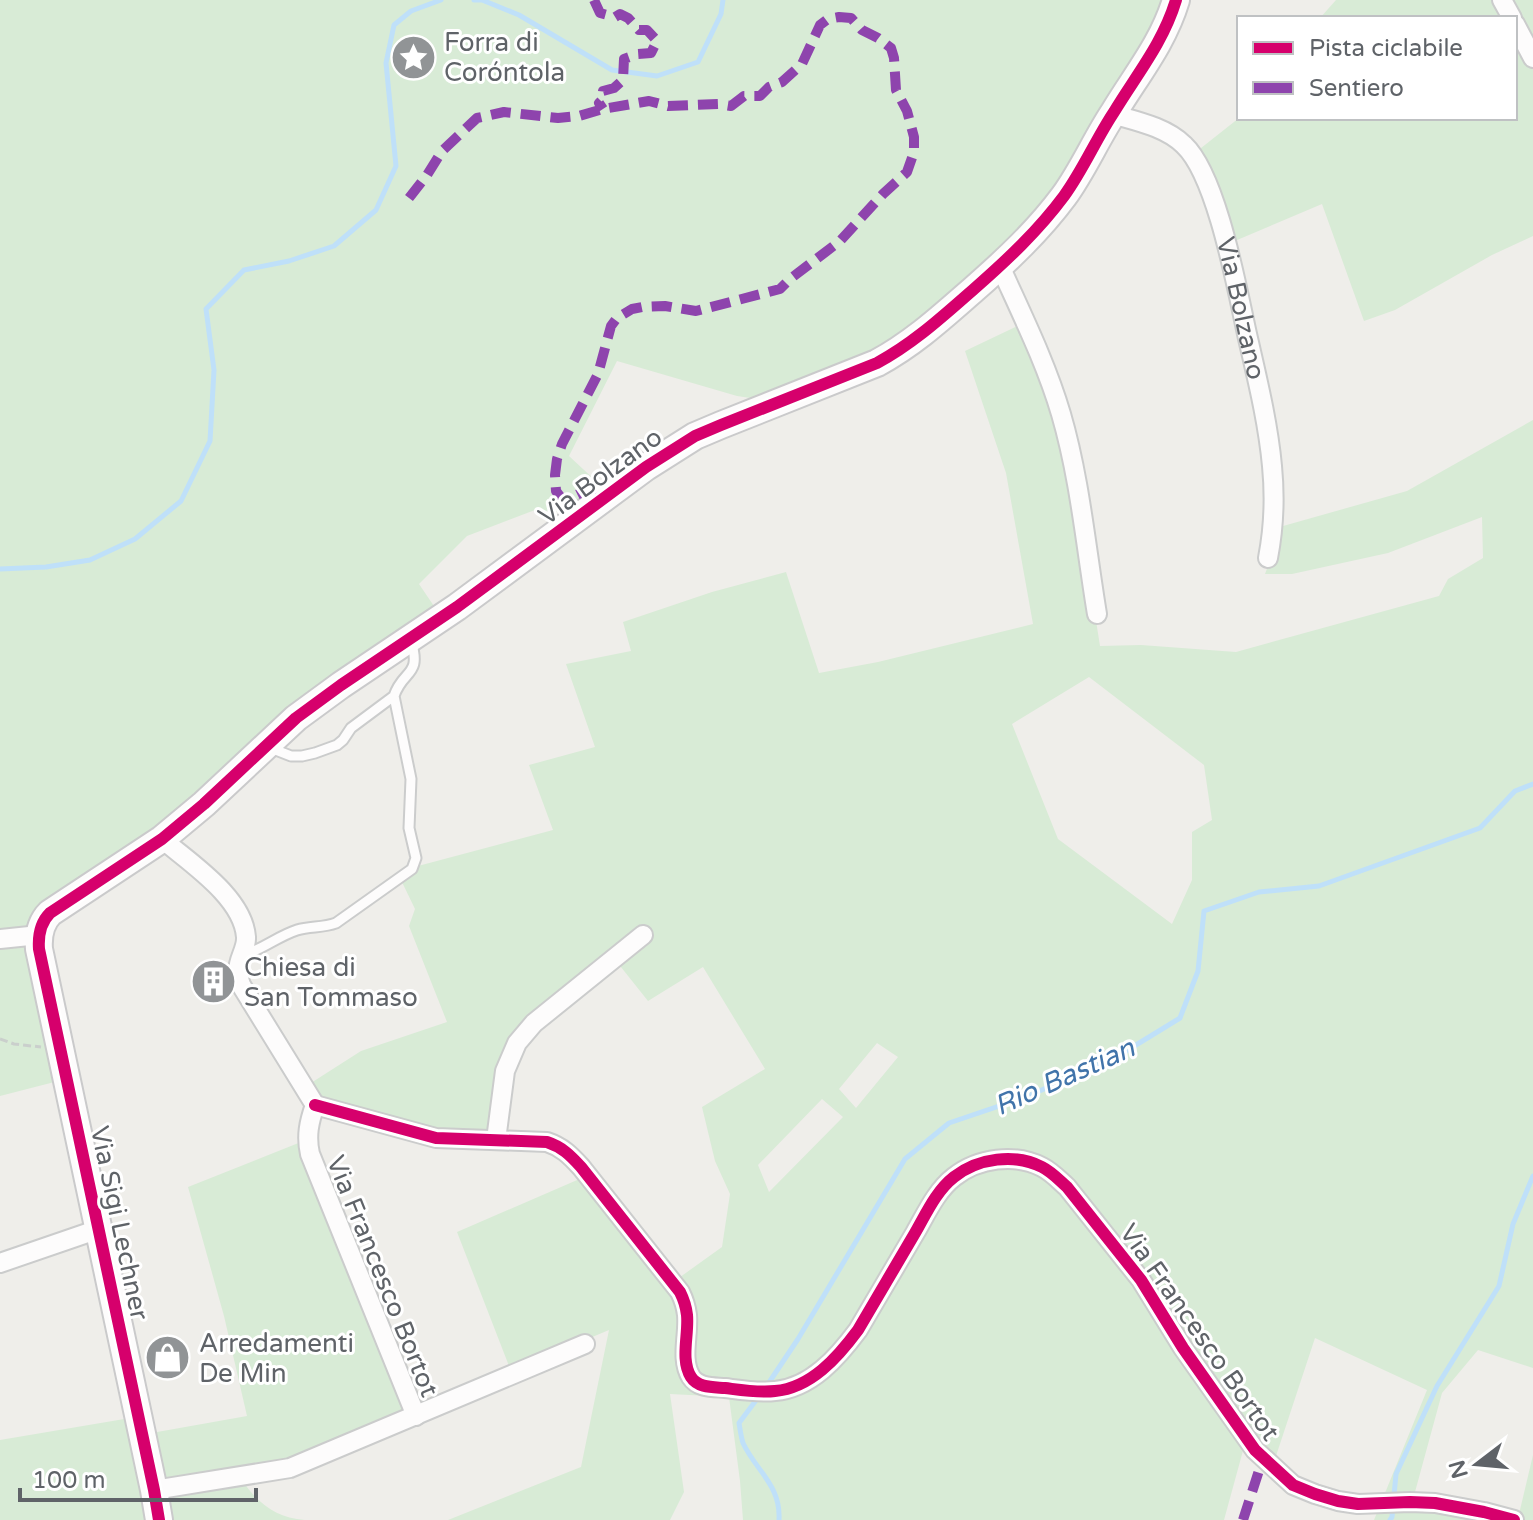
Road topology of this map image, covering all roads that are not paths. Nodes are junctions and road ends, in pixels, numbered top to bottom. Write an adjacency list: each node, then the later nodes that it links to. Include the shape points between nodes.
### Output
1 (1176, 0): 4 (street, Via Bolzano, via 1159,43)
2 (1517, 28): 3 (street)
3 (1533, 58)
4 (1112, 114): 5 (street, Via Bolzano, via 1077,178 1038,229); 6 (street, Via Bolzano, via 1165,132 1186,146 1212,198 1267,428 1274,504)
5 (1000, 266): 7 (street, via 1062,416); 8 (street, Via Bolzano, via 894,354 676,447)
6 (1268, 558)
7 (1097, 614)
8 (410, 638): 9 (lane, via 414,665); 10 (street, Via Bolzano, via 329,693)
9 (394, 696): 10 (lane, via 337,745 291,756); 15 (lane, via 411,779 409,828 415,865 336,923 295,930)
10 (266, 746): 11 (street, Via Bolzano)
11 (162, 839): 12 (street, Via Bolzano, via 50,913); 15 (street, via 233,904 246,932)
12 (39, 935): 14 (street); 18 (street, Via Sigi Lechner)
13 (643, 935): 17 (street, via 534,1023 517,1043 503,1079)
14 (0, 939)
15 (243, 955): 16 (street, via 241,985)
16 (315, 1105): 17 (street, Via Francesco Bortot, via 436,1138); 21 (street, Via Francesco Bortot, via 308,1130 310,1154)
17 (496, 1140): 24 (street, Via Francesco Bortot, via 547,1142 569,1154 680,1292 687,1319 686,1360 693,1380 702,1386 747,1391 773,1392 803,1383 844,1349 936,1197 954,1177 995,1159 1041,1166 1067,1187 1141,1280 1239,1430 1293,1485 1338,1501 1435,1503)
18 (99, 1229): 19 (street, Via Sigi Lechner); 22 (street, Via Sigi Lechner)
19 (0, 1263)
20 (585, 1344): 21 (street)
21 (416, 1416): 22 (street, via 290,1468)
22 (154, 1490): 23 (street, Via Sigi Lechner)
23 (159, 1520)
24 (1514, 1520)

